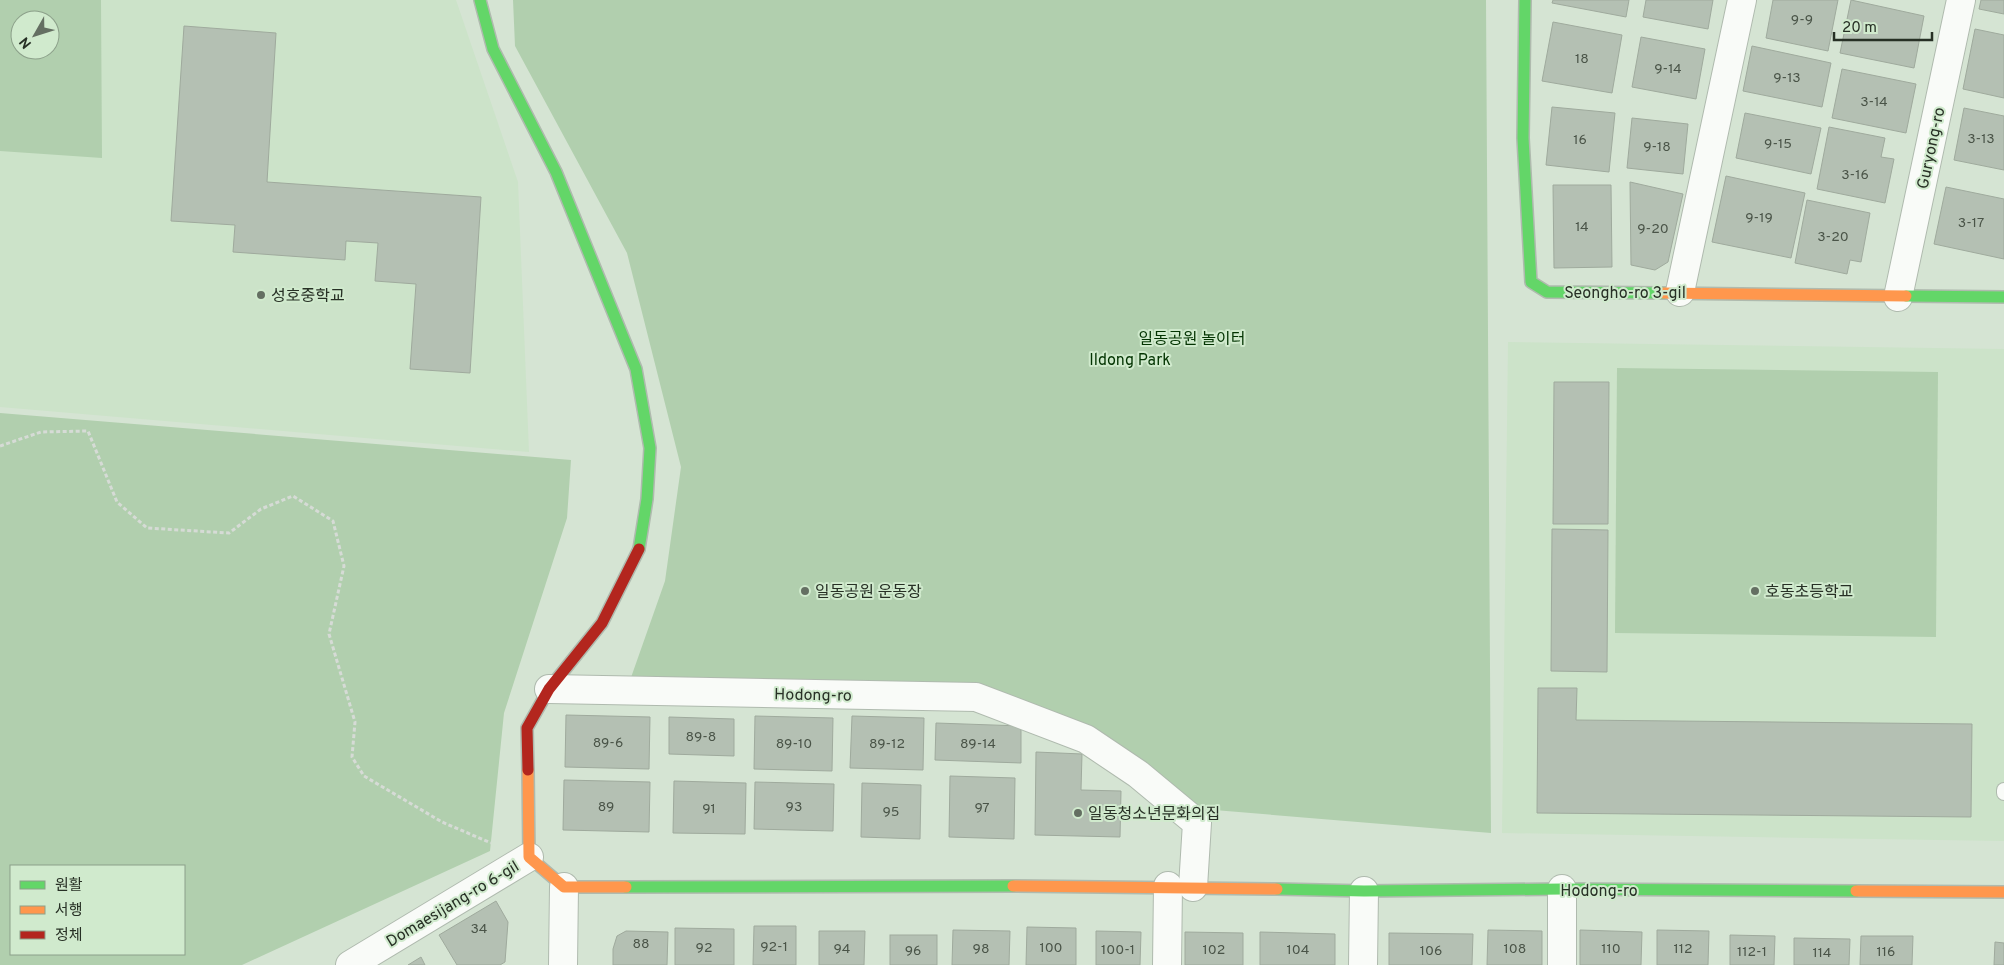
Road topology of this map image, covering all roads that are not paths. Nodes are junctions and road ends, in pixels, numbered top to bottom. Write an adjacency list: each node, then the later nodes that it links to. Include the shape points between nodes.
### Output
1 (480, 0): 8 (street, via 493,49 556,172 636,369 650,448 647,498 638,553 602,623)
2 (1525, 0): 5 (street, Seongho-ro 3-gil, via 1523,138 1530,282 1547,292)
3 (1742, 0): 5 (street)
4 (1961, 0): 6 (street, Guryong-ro)
5 (1680, 292): 6 (street, Seongho-ro 3-gil)
6 (1898, 297): 7 (street, Seongho-ro 3-gil)
7 (2004, 297)
8 (549, 689): 9 (street, via 527,728); 10 (street, Hodong-ro, via 976,697 1086,739 1138,774 1197,823)
9 (529, 857): 11 (street); 15 (street, Domaesijang-ro 6-gil)
10 (1181, 886): 11 (street, Hodong-ro); 13 (street, Hodong-ro); 17 (street)
11 (564, 887): 16 (street)
12 (1562, 889): 13 (street, Hodong-ro); 14 (street, Hodong-ro); 19 (street)
13 (1364, 890): 18 (street)
14 (2004, 892)
15 (350, 965)
16 (563, 965)
17 (1167, 965)
18 (1364, 965)
19 (1562, 965)

